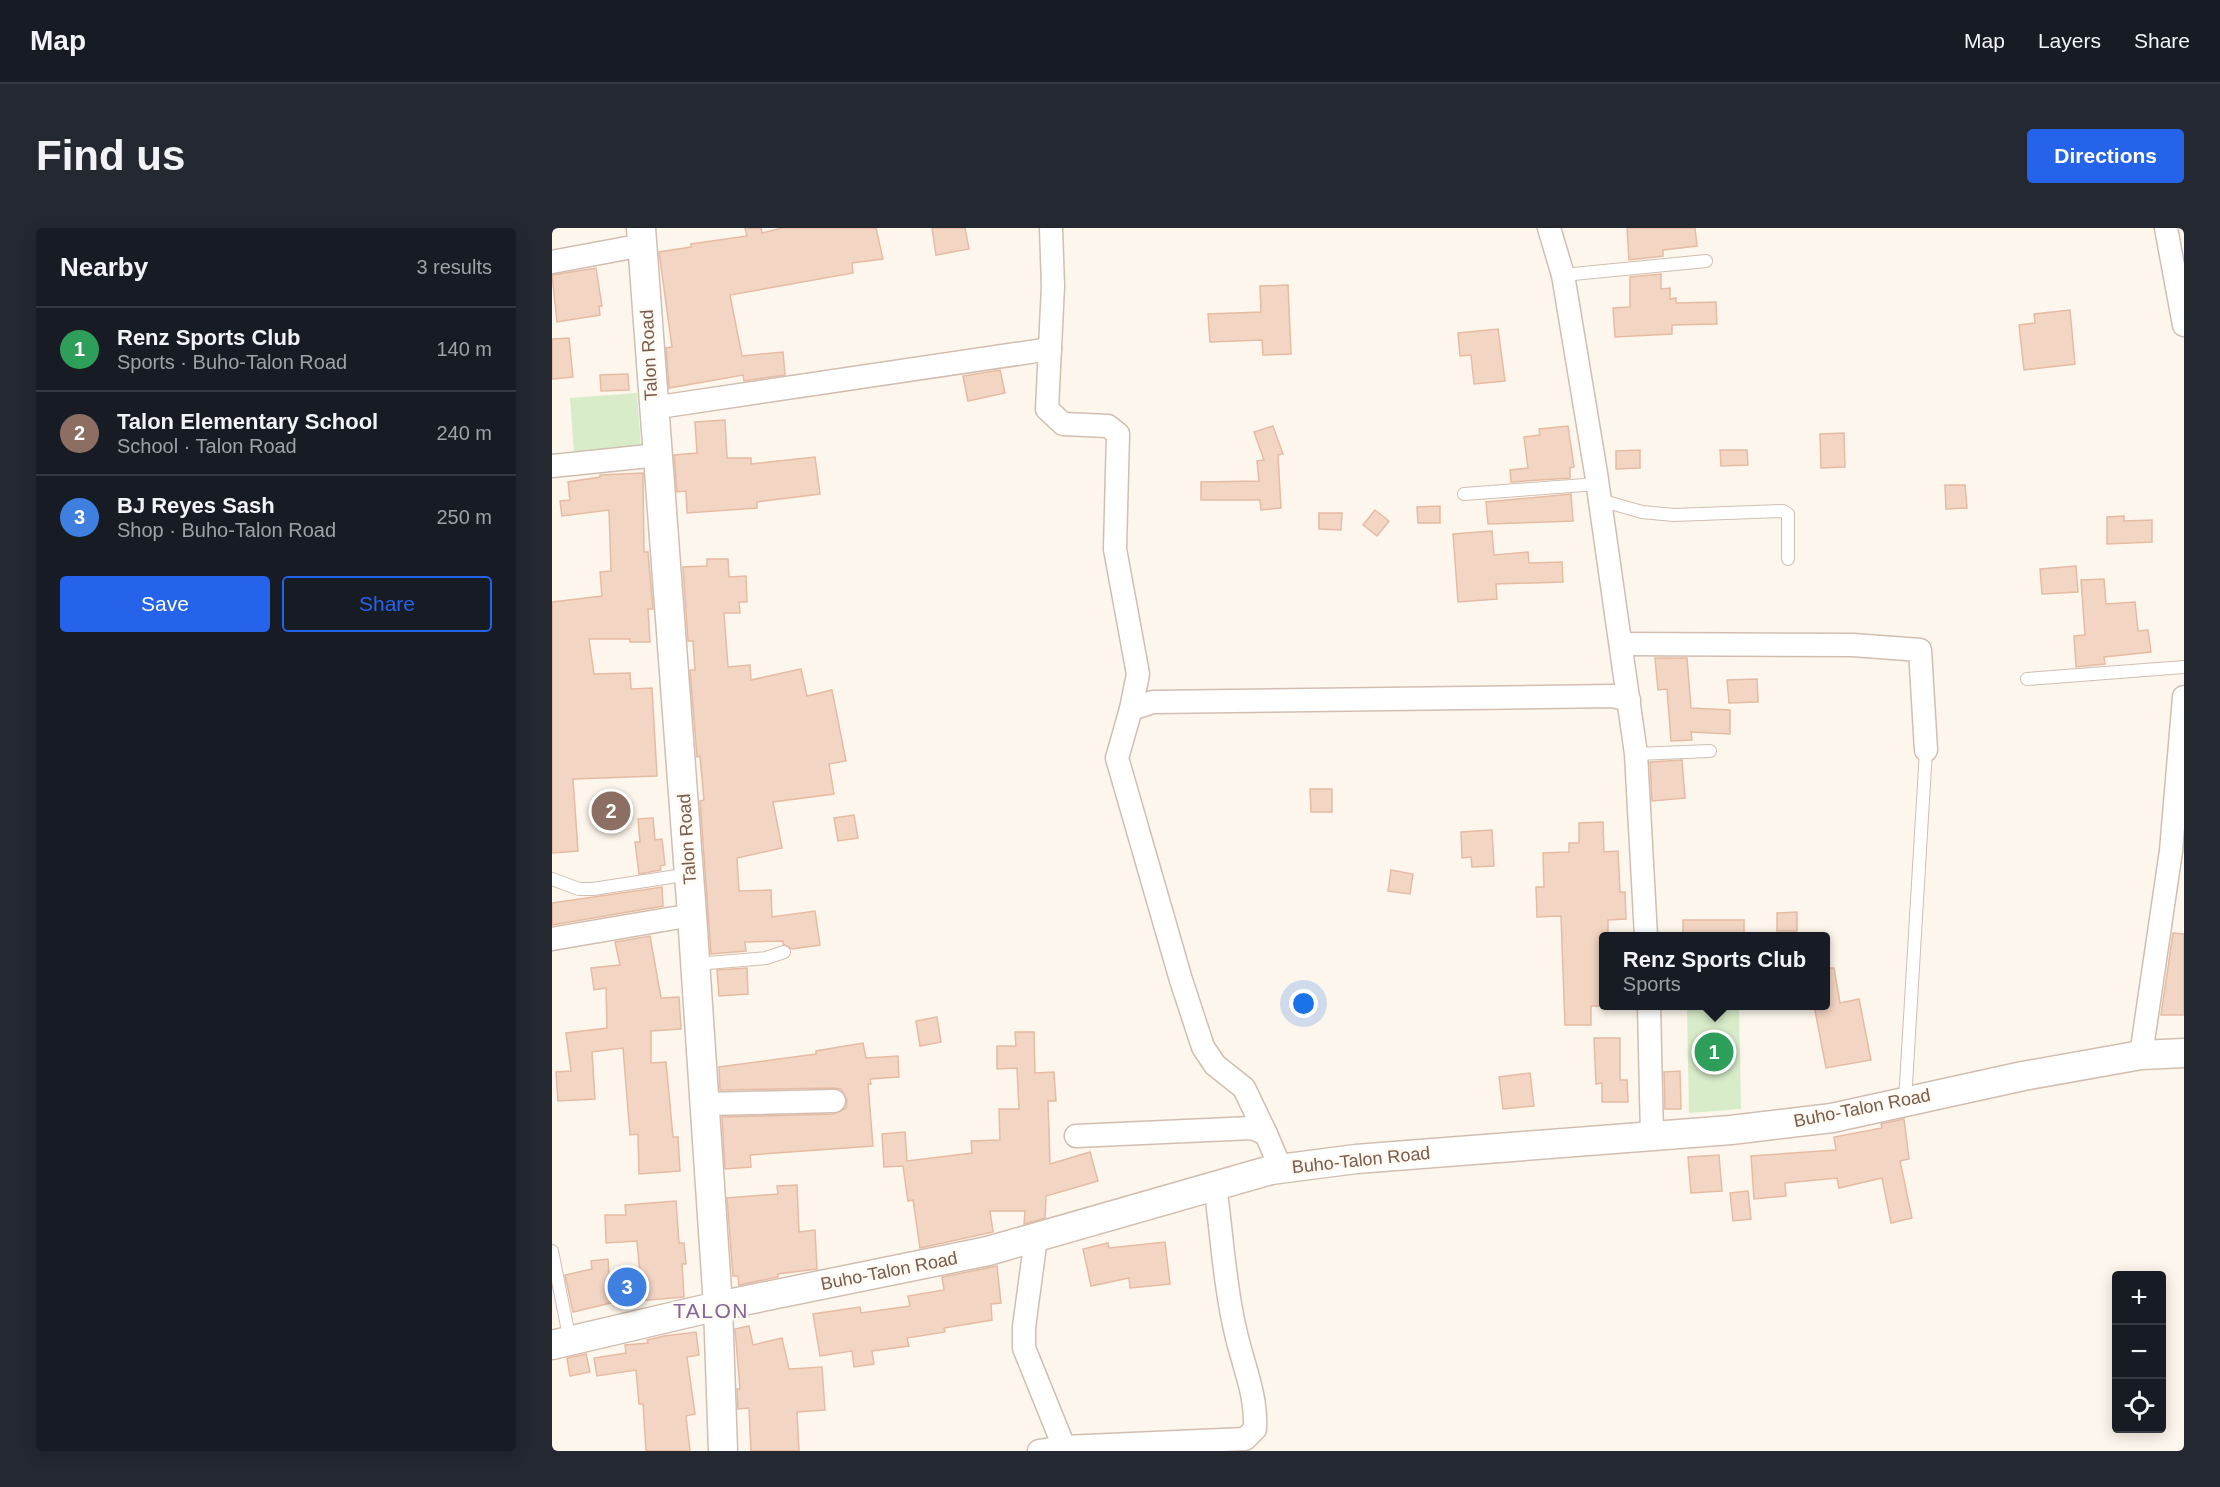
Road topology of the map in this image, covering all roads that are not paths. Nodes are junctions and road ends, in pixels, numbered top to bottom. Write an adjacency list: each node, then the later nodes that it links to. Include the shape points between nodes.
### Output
1 (1051, 228): 9 (street)
2 (1549, 228): 7 (street)
3 (2166, 228): 8 (street)
4 (642, 236): 6 (street); 10 (street, Talon Road)
5 (1706, 261): 7 (lane)
6 (552, 262)
7 (1563, 275): 13 (street)
8 (2184, 325)
9 (1050, 349): 10 (street); 21 (street, via 1047,409 1064,424 1108,426 1119,434 1115,549 1138,674)
10 (652, 408): 11 (street, Talon Road)
11 (658, 455): 12 (street); 25 (street, Talon Road)
12 (552, 466)
13 (1599, 492): 14 (lane); 15 (lane, via 1642,512 1783,512 1788,514); 16 (street)
14 (1464, 494)
15 (1788, 559)
16 (1621, 644): 20 (street); 22 (street, via 1853,645 1920,650)
17 (2184, 667): 18 (lane)
18 (2027, 679)
19 (2184, 697): 34 (street, via 2170,851)
20 (1629, 700): 21 (street, via 1601,696 1153,702); 24 (street)
21 (1131, 709): 38 (street, via 1117,758 1180,980 1203,1047 1215,1065 1244,1088)
22 (1926, 750): 36 (lane)
23 (1710, 751): 24 (lane)
24 (1636, 754): 28 (street)
25 (690, 874): 26 (lane, via 593,889 579,889); 27 (street, Talon Road)
26 (552, 879)
27 (693, 915): 29 (street); 31 (street, Talon Road)
28 (1646, 932)
29 (552, 939)
30 (784, 952): 31 (lane, via 766,958)
31 (696, 964): 37 (street, Talon Road)
32 (1649, 1010): 39 (street)
33 (2184, 1053): 34 (street, Buho-Talon Road)
34 (2141, 1055): 36 (street, Buho-Talon Road)
35 (834, 1101): 37 (street)
36 (1905, 1101): 39 (street, Buho-Talon Road, via 1832,1118)
37 (705, 1104): 45 (street, Talon Road)
38 (1266, 1134): 40 (street, via 1252,1128); 41 (street)
39 (1652, 1135): 41 (street, Buho-Talon Road, via 1389,1156)
40 (1076, 1136)
41 (1281, 1169): 42 (street, Buho-Talon Road)
42 (1215, 1186): 43 (street, Buho-Talon Road); 47 (street, via 1234,1328 1250,1381 1256,1429 1245,1439)
43 (1036, 1238): 45 (street, Buho-Talon Road); 47 (street, via 1024,1348)
44 (552, 1251): 46 (lane)
45 (718, 1306): 46 (street, Buho-Talon Road); 48 (street, Talon Road)
46 (561, 1343)
47 (1064, 1447): 49 (street)
48 (723, 1451)
49 (1039, 1451)

